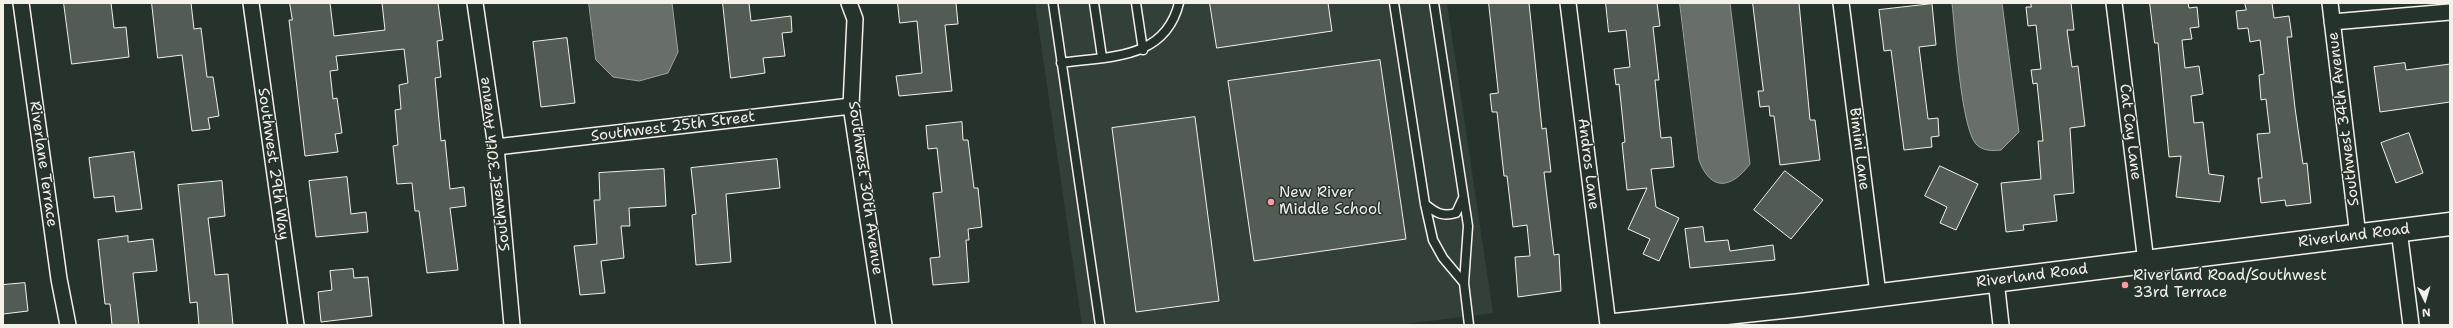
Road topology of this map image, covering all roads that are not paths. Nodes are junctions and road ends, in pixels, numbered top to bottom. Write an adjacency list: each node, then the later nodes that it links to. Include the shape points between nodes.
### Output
1 (21, 3): 31 (street, Riverlane Terrace, via 59,279)
2 (251, 3): 32 (street, Southwest 29th Way)
3 (475, 3): 21 (street, Southwest 30th Avenue)
4 (849, 3): 20 (street, Southwest 30th Avenue, via 855,19)
5 (1052, 3): 19 (lane)
6 (1094, 3): 18 (lane)
7 (1136, 3): 17 (lane)
8 (1179, 3): 17 (lane, via 1164,35)
9 (1394, 3): 23 (lane)
10 (1434, 3): 22 (lane)
11 (1568, 3): 37 (street, Andros Lane)
12 (1841, 3): 30 (street, Bimini Lane)
13 (2114, 3): 27 (street, Cat Cay Lane)
14 (2330, 3): 16 (street, Southwest 34th Avenue)
15 (2450, 12): 16 (street)
16 (2332, 22): 26 (street, Southwest 34th Avenue)
17 (1143, 50): 18 (lane)
18 (1102, 58): 19 (lane)
19 (1062, 63): 35 (lane)
20 (851, 106): 21 (street, Southwest 25th Street); 34 (street, Southwest 30th Avenue)
21 (496, 147): 33 (street, Southwest 30th Avenue)
22 (1463, 198): 23 (lane, via 1456,213 1447,216 1436,214); 29 (lane, via 1468,226)
23 (1425, 204): 29 (lane, via 1433,240 1443,258)
24 (2450, 224): 25 (street, Riverland Road)
25 (2399, 230): 26 (street, Riverland Road); 40 (street)
26 (2358, 236): 27 (street, Riverland Road)
27 (2146, 262): 28 (street, Riverland Road)
28 (1996, 280): 30 (street, Riverland Road); 39 (street)
29 (1464, 283): 36 (lane)
30 (1878, 294): 38 (street, Riverland Road)
31 (68, 325)
32 (296, 325)
33 (512, 325)
34 (884, 325)
35 (1100, 325)
36 (1469, 325)
37 (1608, 325)
38 (1615, 325)
39 (2001, 325)
40 (2411, 325)

